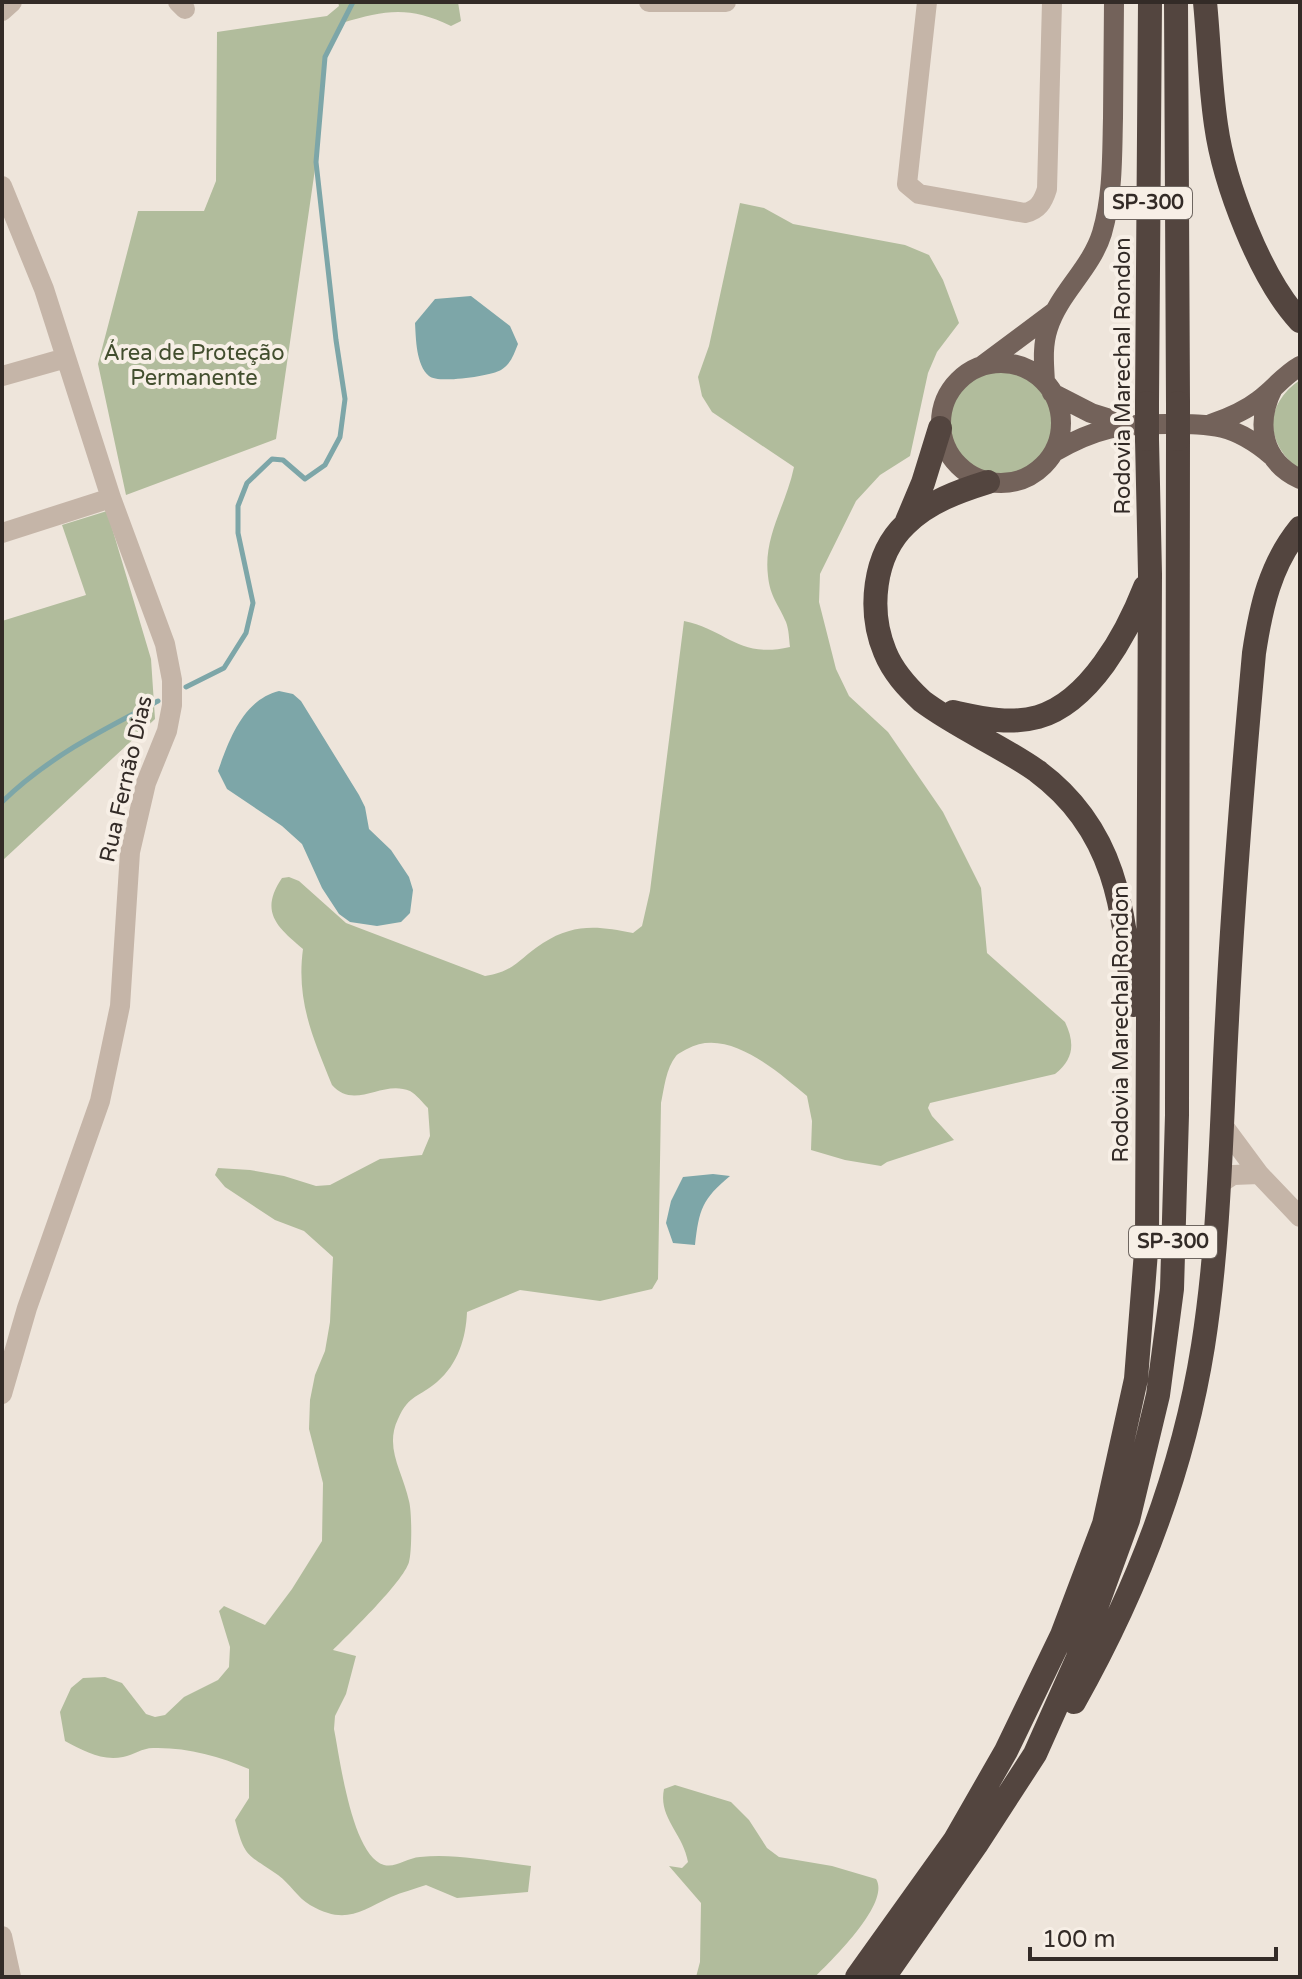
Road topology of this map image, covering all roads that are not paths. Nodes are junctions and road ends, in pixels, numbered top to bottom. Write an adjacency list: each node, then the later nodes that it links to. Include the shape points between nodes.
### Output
1 (12, 2): 10 (street)
2 (649, 2): 3 (street)
3 (726, 2)
4 (927, 2): 5 (street, via 907,184 919,194 1025,213 1034,211 1047,189)
5 (1052, 2)
6 (1114, 2): 13 (main road, via 1109,203 1086,268)
7 (1150, 2): 32 (highway, Rodovia Marechal Rondon / SP-300, bridge)
8 (1176, 2): 40 (highway, SP-300, bridge, via 1177,1115 1172,1289 1158,1395 1128,1520 1077,1660)
9 (1205, 2): 14 (highway, via 1222,154 1261,260)
10 (2, 11)
11 (2, 186): 12 (street, Rua Fernão Dias)
12 (8, 214): 15 (street, Rua Fernão Dias, via 44,289)
13 (1057, 309): 17 (main road); 19 (main road, via 1044,344)
14 (1300, 321)
15 (66, 358): 18 (street); 28 (street, Rua Fernão Dias)
16 (1300, 366): 20 (main road)
17 (981, 367): 19 (main road, via 1015,365); 23 (main road, via 950,390)
18 (2, 376)
19 (1049, 388): 21 (main road, via 1091,413); 24 (main road, via 1061,422)
20 (1273, 388): 22 (main road, via 1244,410); 25 (main road, via 1262,421)
21 (1127, 424): 22 (main road); 24 (main road, via 1092,433)
22 (1211, 424): 25 (main road, via 1243,435)
23 (940, 428): 27 (main road, via 955,463); 29 (highway)
24 (1054, 452): 27 (main road, via 1033,474)
25 (1271, 455): 26 (main road)
26 (1300, 479)
27 (988, 482): 29 (highway, via 943,499)
28 (111, 498): 31 (street); 39 (street, Rua Fernão Dias, via 165,644 172,705 130,852 120,1006 100,1101)
29 (906, 523): 33 (highway, via 884,557 877,582 879,630 894,669)
30 (1300, 528): 34 (highway, via 1272,575 1254,653)
31 (2, 533)
32 (1150, 574): 33 (highway, via 1125,633 1106,661 1059,706 1039,717 993,721); 35 (highway, Rodovia Marechal Rondon / SP-300)
33 (930, 707): 35 (highway, via 1036,771 1066,795 1096,834 1124,923)
34 (1222, 1124): 36 (street); 37 (highway)
35 (1146, 1137): 43 (highway, Rodovia Marechal Rondon / SP-300, via 1147,1239 1136,1379 1104,1524 1062,1635 1006,1751 955,1840)
36 (1259, 1174): 37 (street, via 1233,1175); 38 (street)
37 (1218, 1185): 40 (highway, via 1201,1359 1146,1554 1107,1643)
38 (1300, 1217)
39 (2, 1394)
40 (1025, 1773): 44 (highway, SP-300)
41 (2, 1936): 42 (street)
42 (11, 1977)
43 (857, 1977)
44 (884, 1977)

